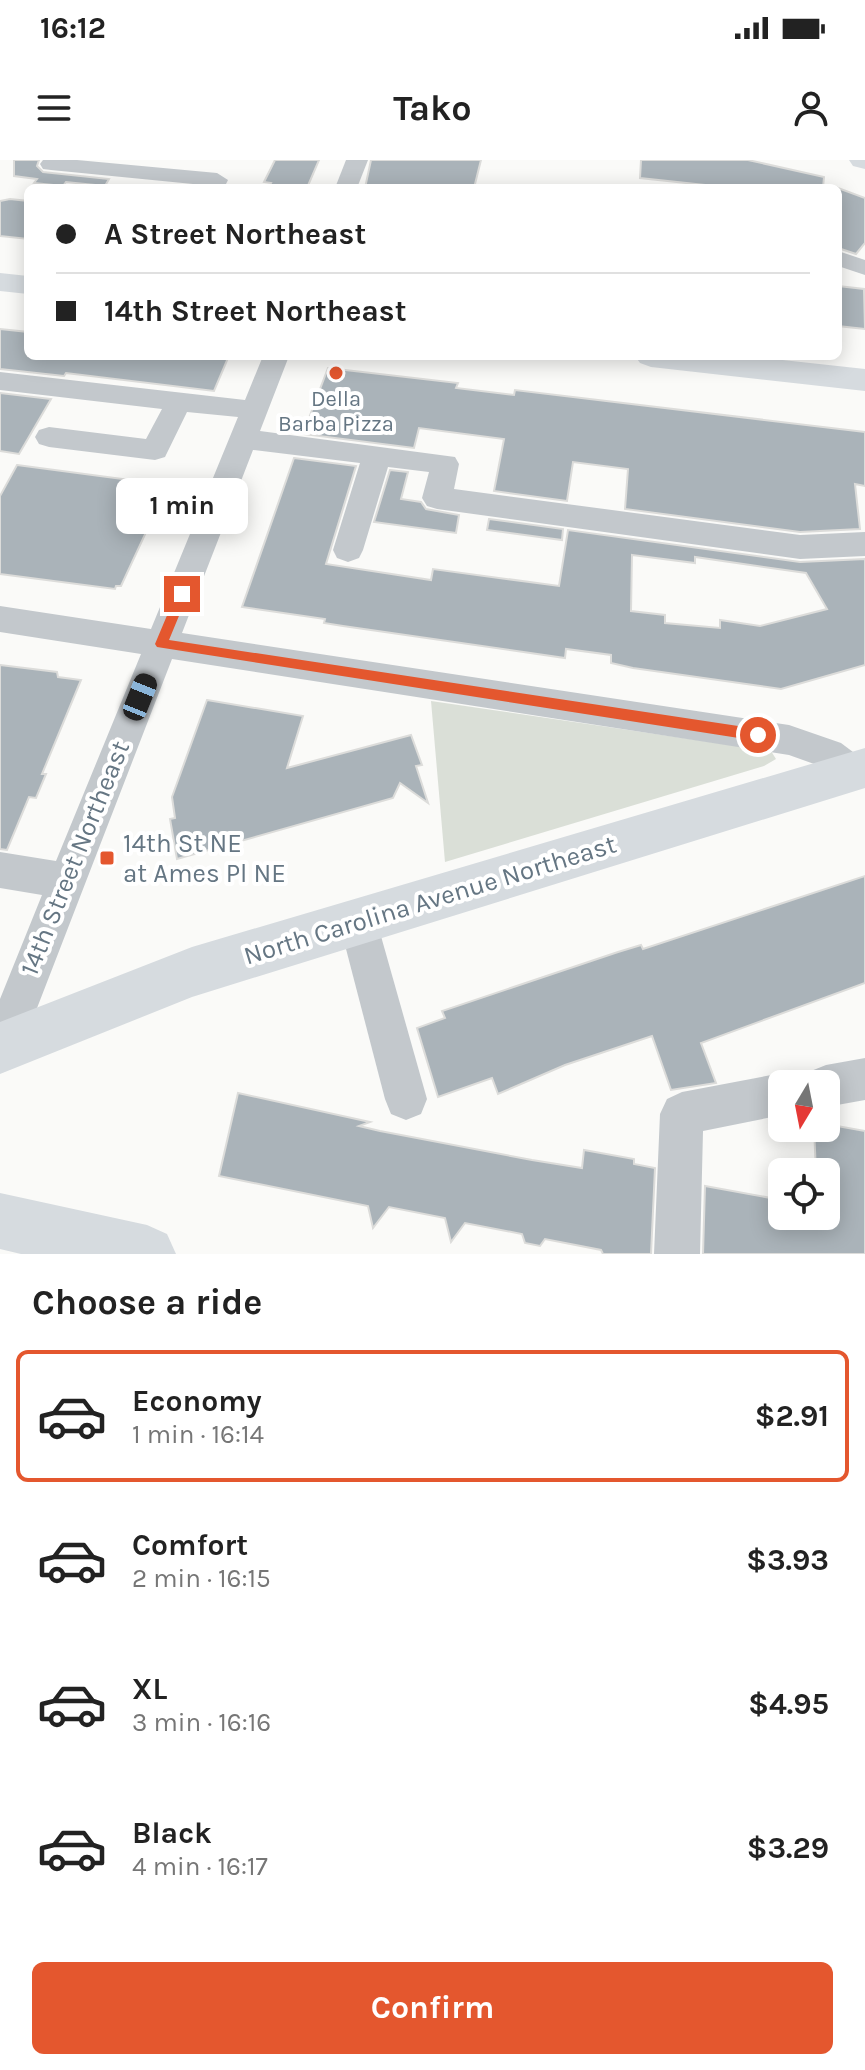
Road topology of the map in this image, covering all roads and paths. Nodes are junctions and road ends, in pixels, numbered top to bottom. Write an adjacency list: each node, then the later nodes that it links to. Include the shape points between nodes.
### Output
1 (357, 160): 5 (street)
2 (51, 164): 3 (street)
3 (121, 173): 4 (street, via 217,180)
4 (215, 184)
5 (348, 184)
6 (842, 259): 7 (street)
7 (865, 268)
8 (0, 282): 9 (main road)
9 (24, 285)
10 (274, 360): 15 (street, 14th Street Northeast)
11 (687, 360): 12 (main road)
12 (865, 380)
13 (0, 381): 14 (street)
14 (179, 401): 15 (street); 16 (street, via 155,450)
15 (249, 425): 17 (street); 21 (street, 14th Street Northeast)
16 (49, 437)
17 (377, 455): 18 (street, via 445,464 437,498 800,547); 19 (street)
18 (865, 544)
19 (348, 550)
20 (0, 619): 21 (street)
21 (162, 644): 22 (street, via 789,740); 24 (street, 14th Street Northeast)
22 (859, 770): 25 (main road, North Carolina Avenue Northeast)
23 (0, 870): 24 (street)
24 (66, 881): 26 (street, 14th Street Northeast)
25 (358, 922): 26 (main road, North Carolina Avenue Northeast, via 192,972); 30 (street)
26 (0, 1048)
27 (865, 1079): 28 (street)
28 (840, 1083)
29 (768, 1097): 33 (street, via 682,1114)
30 (406, 1099)
31 (0, 1221): 32 (main road)
32 (147, 1254)
33 (677, 1254)

